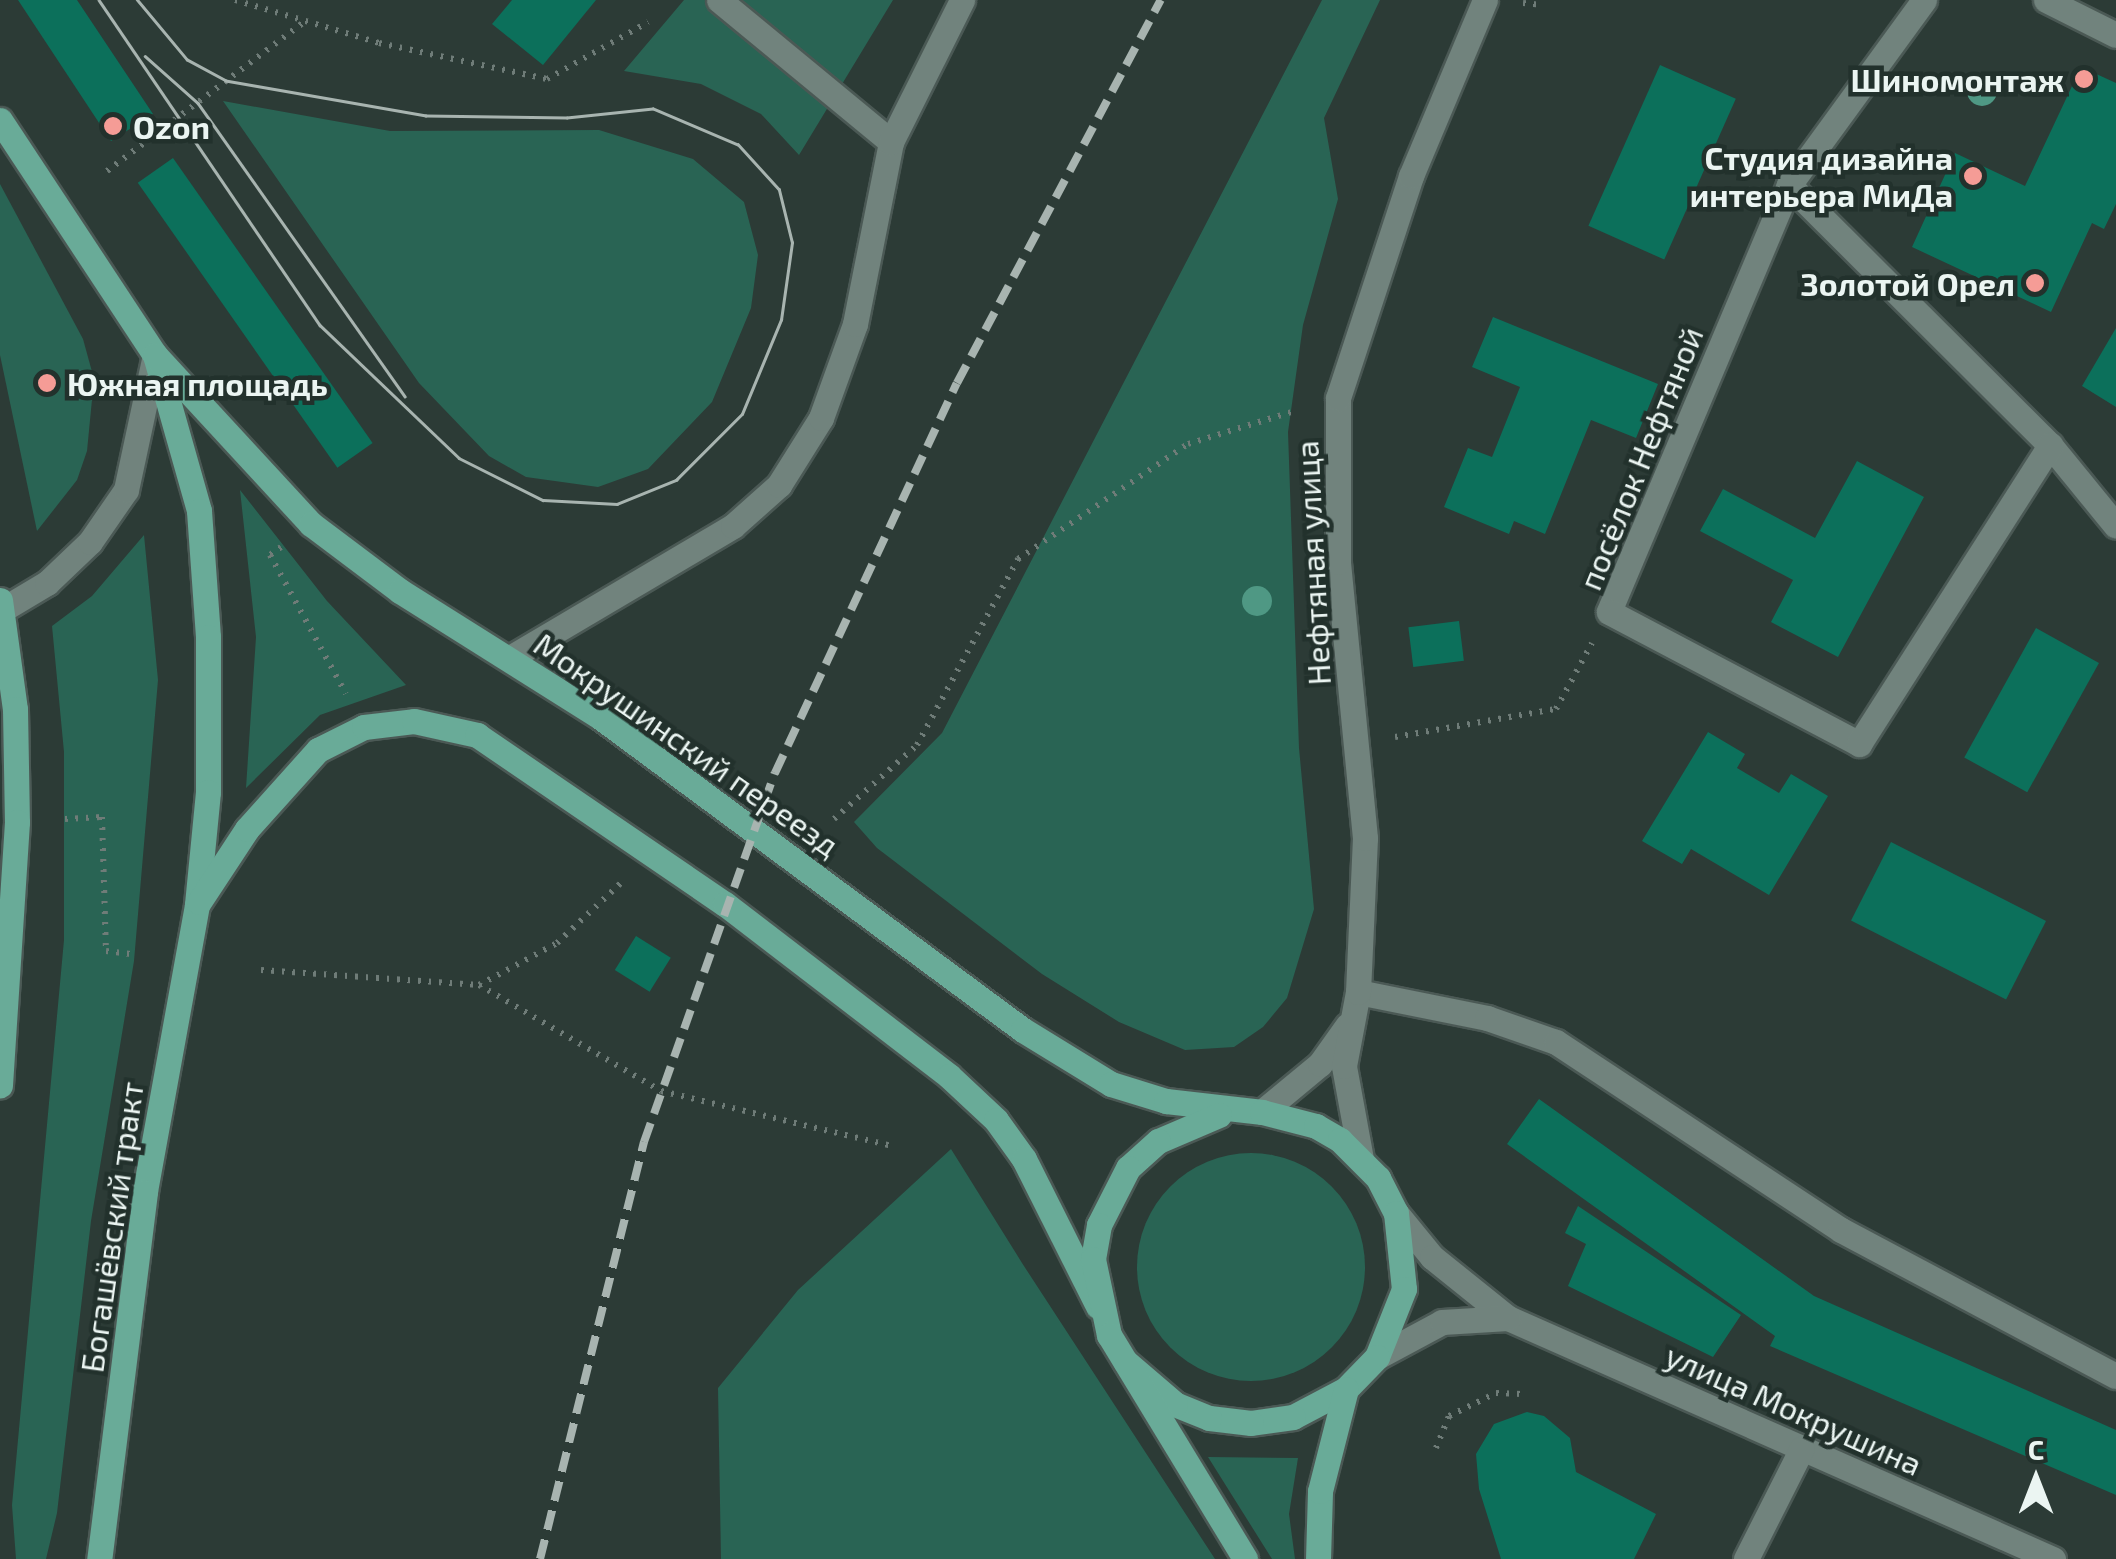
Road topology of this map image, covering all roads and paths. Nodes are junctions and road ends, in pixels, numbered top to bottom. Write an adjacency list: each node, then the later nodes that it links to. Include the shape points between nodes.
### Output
1 (235, 0): 7 (path)
2 (718, 0): 11 (street)
3 (962, 0): 11 (street)
4 (1484, 0): 15 (street, Нефтяная улица, via 1411,176)
5 (1924, 0): 13 (street, посёлок Нефтяной)
6 (2046, 0): 9 (street)
7 (305, 21): 8 (path, via 547,80); 12 (path)
8 (648, 22)
9 (2116, 35)
10 (0, 120): 14 (main road)
11 (890, 142): 21 (street, via 856,324 821,418 778,485 734,526)
12 (107, 171)
13 (1789, 185): 16 (street); 20 (street, посёлок Нефтяной)
14 (155, 356): 19 (street, via 126,490 90,542 48,584); 21 (main road, Мокрушинский переезд, via 312,524 400,591); 29 (main road, via 199,510 208,792)
15 (1338, 398): 25 (path, via 1188,444 1018,560 917,746); 33 (street, Нефтяная улица, via 1338,562 1365,838)
16 (2050, 446): 17 (street); 20 (street, посёлок Нефтяной, via 1859,744)
17 (2116, 526)
18 (281, 548): 22 (path, via 270,555)
19 (1, 607): 26 (main road, via 15,710)
20 (1609, 612): 23 (path, via 1556,710)
21 (510, 658): 36 (main road, Мокрушинский переезд, via 754,827 1068,1059 1111,1084)
22 (346, 695)
23 (1395, 737)
24 (65, 819): 30 (path, via 102,817 106,951)
25 (834, 819)
26 (15, 846): 27 (main road); 35 (main road)
27 (0, 884)
28 (622, 884): 32 (path, via 557,944)
29 (197, 905): 41 (main road, via 247,830 318,750 364,726 414,722 476,735 725,904 949,1076 996,1120 1024,1159); 50 (main road, Богашёвский тракт, via 145,1192)
30 (130, 954)
31 (261, 970): 32 (path)
32 (479, 985): 38 (path, via 661,1091)
33 (1358, 992): 34 (street, Нефтяная улица); 45 (street, via 1487,1018 1556,1042 1841,1230)
34 (1347, 1026): 37 (street, Нефтяная улица, via 1320,1064); 39 (street, Нефтяная улица, via 1347,1100)
35 (0, 1085)
36 (1228, 1112): 37 (main road); 41 (main road, via 1192,1122 1128,1168 1099,1225 1093,1259)
37 (1262, 1112): 39 (main road, via 1316,1126)
38 (891, 1146)
39 (1362, 1159): 40 (main road)
40 (1396, 1213): 42 (street, via 1432,1257); 43 (main road, via 1404,1289)
41 (1098, 1306): 44 (main road)
42 (1508, 1318): 43 (street, via 1442,1322); 49 (street, улица Мокрушина)
43 (1377, 1357): 46 (main road)
44 (1126, 1362): 46 (main road, via 1162,1395 1209,1418 1251,1423 1293,1417); 51 (main road)
45 (2116, 1376)
46 (1346, 1389): 52 (main road, via 1320,1491)
47 (1522, 1394): 48 (path, via 1496,1393 1449,1416)
48 (1436, 1448)
49 (1802, 1448): 53 (street); 54 (street, улица Мокрушина)
50 (99, 1559)
51 (1245, 1559)
52 (1318, 1559)
53 (1746, 1559)
54 (2053, 1559)

